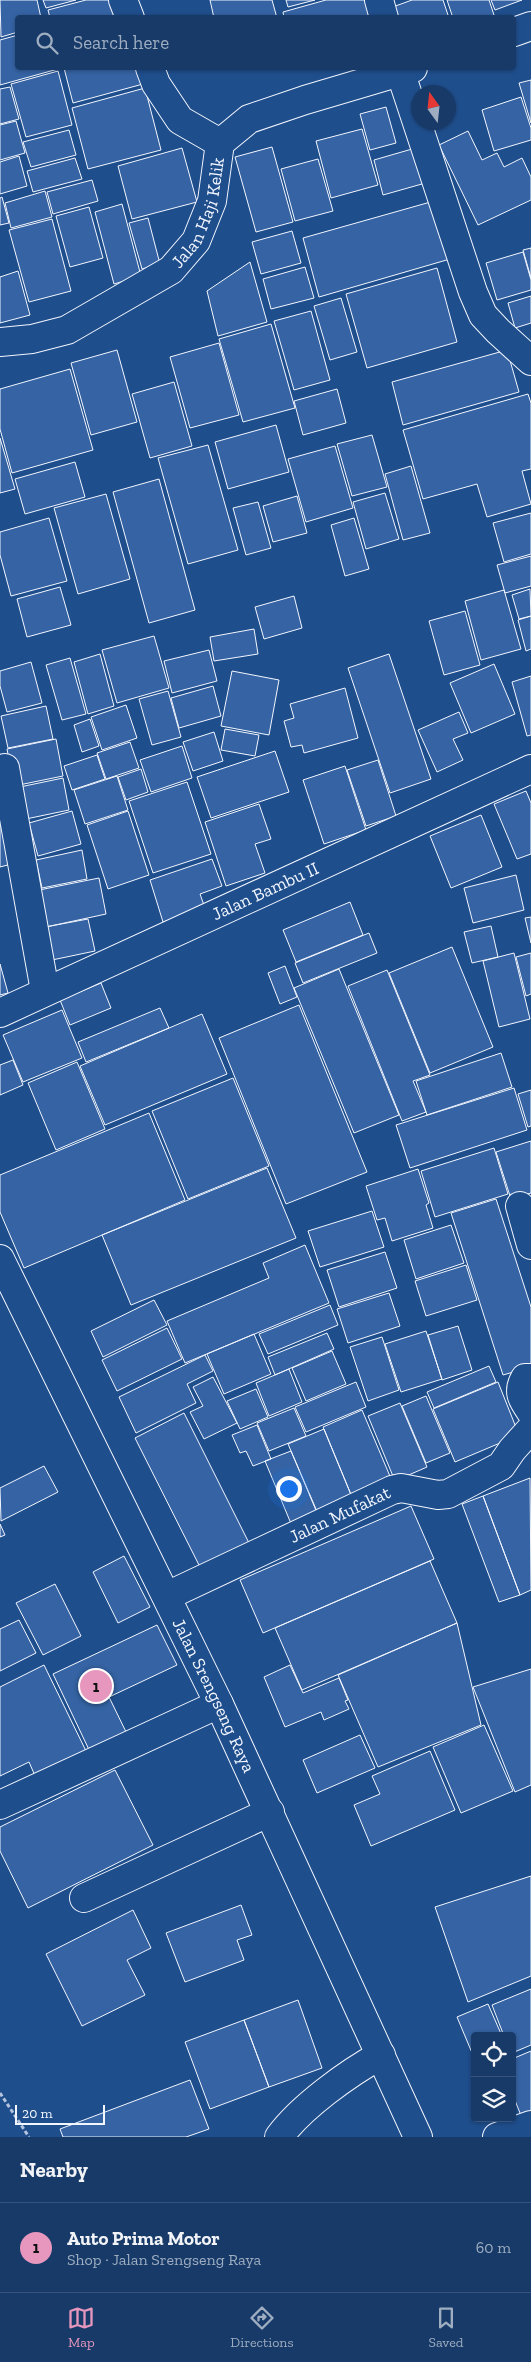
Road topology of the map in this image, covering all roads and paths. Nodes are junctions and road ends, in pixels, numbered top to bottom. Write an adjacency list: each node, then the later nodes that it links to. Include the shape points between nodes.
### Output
1 (123, 0): 3 (street)
2 (379, 0): 4 (street)
3 (129, 15)
4 (383, 15)
5 (531, 26): 6 (street)
6 (516, 31)
7 (151, 70): 10 (street, via 156,84 180,120)
8 (401, 70): 10 (street, Jalan Haji Kelik, via 249,119)
9 (404, 70): 12 (street, via 470,283 483,315)
10 (220, 144): 11 (street, Jalan Haji Kelik, via 212,201 196,241 171,270 67,330 32,339)
11 (0, 342)
12 (531, 361)
13 (5, 768): 15 (street)
14 (531, 769): 15 (street, Jalan Bambu II)
15 (45, 991): 16 (street, Jalan Bambu II)
16 (0, 1013)
17 (520, 1206): 18 (street)
18 (531, 1245)
19 (0, 1260): 23 (street, Jalan Srengseng Raya)
20 (531, 1378): 21 (street, via 525,1378 520,1395)
21 (531, 1412)
22 (531, 1429): 23 (street, Jalan Mufakat, via 502,1466 448,1494 400,1488 392,1490)
23 (167, 1596): 24 (street, Jalan Srengseng Raya)
24 (219, 1704): 25 (street); 26 (street, Jalan Srengseng Raya)
25 (0, 1805)
26 (270, 1812): 27 (street); 28 (street, Jalan Srengseng Raya)
27 (84, 1898)
28 (381, 2055): 32 (street, via 356,2069 296,2117); 33 (street, Jalan Srengseng Raya)
29 (0, 2093): 31 (path)
30 (531, 2125): 34 (street)
31 (29, 2137)
32 (279, 2137)
33 (418, 2137)
34 (497, 2137)

